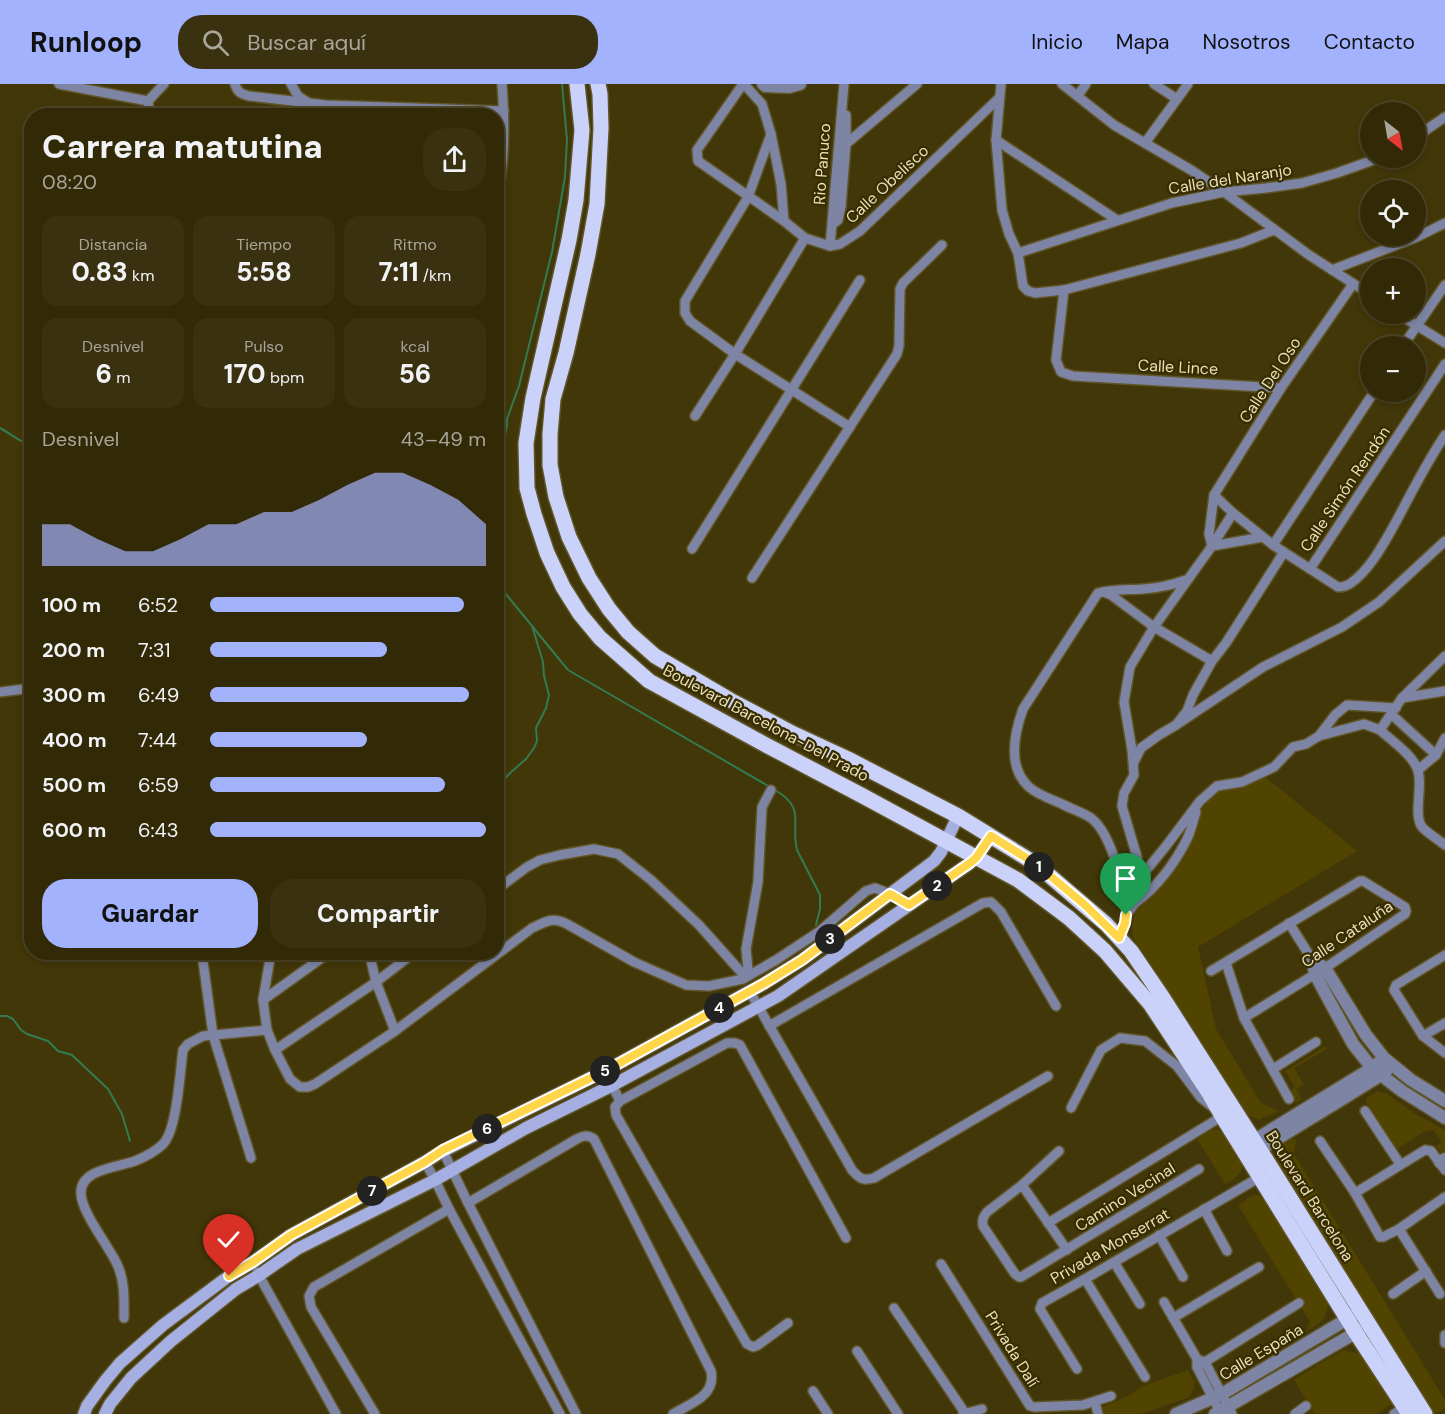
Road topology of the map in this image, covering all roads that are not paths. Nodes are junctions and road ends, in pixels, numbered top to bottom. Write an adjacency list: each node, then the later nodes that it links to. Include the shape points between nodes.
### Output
1 (59, 84): 21 (street)
2 (164, 84): 21 (street)
3 (235, 84): 22 (street, via 241,94)
4 (291, 84): 22 (street, via 298,96)
5 (501, 84): 25 (street)
6 (577, 84): 29 (main road, Boulevard Barcelona-Del Prado)
7 (598, 84): 28 (main road, Boulevard Barcelona-Del Prado)
8 (744, 84): 31 (street, via 762,104); 38 (street, via 697,150 697,156 701,164)
9 (763, 84): 10 (street)
10 (800, 84)
11 (917, 84): 34 (street)
12 (1001, 84): 19 (street)
13 (1062, 84): 18 (street)
14 (1086, 84): 18 (street)
15 (1154, 84): 20 (street)
16 (1188, 84): 20 (street)
17 (843, 88): 34 (street); 42 (street, Rio Panuco)
18 (1078, 95): 33 (street, via 1114,125)
19 (999, 98): 32 (street); 46 (street, Calle Obelisco, via 860,231)
20 (1177, 99): 33 (street)
21 (148, 101): 23 (street)
22 (309, 103): 24 (street)
23 (149, 108)
24 (376, 108)
25 (504, 108)
26 (504, 111): 35 (street)
27 (1445, 117): 30 (street)
28 (601, 128): 29 (main road); 95 (main road, Boulevard Barcelona-Del Prado, via 597,204 553,399 549,434 556,497 569,537 589,578 628,632 655,656 792,733)
29 (582, 130): 97 (main road, Boulevard Barcelona-Del Prado, via 569,240 526,443 528,488 534,514 563,587 600,638 649,681)
30 (1426, 130)
31 (771, 134): 38 (street); 40 (street)
32 (996, 140): 39 (street); 47 (street, via 1002,210)
33 (1145, 143): 37 (street)
34 (846, 144): 42 (street, via 840,214)
35 (504, 153)
36 (1360, 165): 37 (street, Calle del Naranjo, via 1302,183)
37 (1224, 192): 39 (street, Calle del Naranjo); 43 (street)
38 (748, 197): 40 (street); 58 (street, via 686,301 685,313 690,321)
39 (1117, 220): 47 (street, Calle del Naranjo)
40 (784, 221): 44 (street)
41 (1445, 223): 48 (street)
42 (832, 224): 46 (street, Rio Panuco)
43 (1274, 230): 48 (street); 53 (street, via 1240,243)
44 (805, 238): 46 (street); 58 (street)
45 (942, 245): 64 (street, via 903,283 900,346)
46 (830, 246)
47 (1018, 253): 53 (street, via 1023,286 1028,291)
48 (1332, 270): 50 (street)
49 (860, 280): 61 (street)
50 (1353, 284): 52 (street); 60 (street, Calle Del Oso)
51 (1445, 285): 55 (street)
52 (1360, 288)
53 (1064, 290): 60 (street, Calle Lince, via 1056,360 1061,372 1072,376)
54 (1414, 324): 55 (street)
55 (1417, 326): 56 (street); 57 (street)
56 (1410, 336)
57 (1445, 343)
58 (735, 354): 61 (street); 63 (street)
59 (1445, 364): 74 (street, Calle Simón Rendón)
60 (1281, 388): 66 (street, Calle Del Oso)
61 (791, 390): 64 (street); 72 (street)
62 (1367, 402): 70 (street)
63 (695, 416)
64 (850, 427): 75 (street)
65 (1445, 435): 74 (street, via 1385,542 1352,583 1338,588)
66 (1214, 495): 67 (street); 71 (street, via 1209,534)
67 (1233, 513): 68 (street); 71 (street)
68 (1263, 537): 70 (street); 71 (street)
69 (1445, 541): 86 (street, via 1379,602 1342,627 1263,666)
70 (1274, 545): 73 (street)
71 (1212, 546): 76 (street)
72 (692, 549)
73 (1284, 552): 74 (street); 80 (street)
74 (1310, 569)
75 (752, 578)
76 (1186, 580): 77 (street, via 1168,586); 78 (street)
77 (1104, 592): 78 (street); 105 (street, via 1098,593 1023,710 1016,727 1014,754 1021,779 1029,787 1085,815 1100,828 1119,869)
78 (1154, 627): 80 (street); 91 (street, via 1130,667 1124,702)
79 (1445, 656): 84 (street)
80 (1212, 661): 86 (street)
81 (24, 689): 83 (street)
82 (1445, 691): 84 (street)
83 (0, 692)
84 (1402, 698): 85 (street)
85 (1393, 711): 87 (street); 88 (street, via 1347,705); 90 (street)
86 (1176, 725): 91 (street, via 1141,748)
87 (1380, 729): 88 (street, via 1364,724); 92 (street)
88 (1319, 736): 94 (street, via 1293,747 1274,767 1242,782 1217,786)
89 (1445, 738): 90 (street)
90 (1436, 755): 92 (street)
91 (1133, 764): 100 (street, via 1134,775 1122,806)
92 (1418, 770): 98 (street, via 1422,827)
93 (771, 790): 101 (street, via 762,807 758,882 744,974 651,880 618,854 594,849 540,860)
94 (1200, 801): 100 (street); 103 (street, via 1186,840 1168,870)
95 (958, 816): 96 (main road, Boulevard Barcelona-Del Prado); 97 (main road)
96 (991, 836): 99 (main road); 107 (main road, Boulevard Barcelona-Del Prado, via 1036,864)
97 (946, 841): 99 (main road, Boulevard Barcelona-Del Prado); 102 (main road, via 934,861)
98 (1445, 844)
99 (976, 858): 104 (main road); 123 (main road, Boulevard Barcelona-Del Prado, via 1018,880 1069,918)
100 (1140, 878): 103 (street)
101 (504, 884)
102 (890, 894): 104 (street); 108 (street, via 875,888 866,891 820,931 776,960 743,979 709,986 687,985 634,962 558,920 532,928); 120 (main road, via 802,960)
103 (1135, 903): 105 (street)
104 (909, 905): 126 (main road)
105 (1126, 915): 107 (street)
106 (1289, 923): 116 (street, Calle Cataluña); 117 (street); 117 (street, Calle Cataluña, via 1363,880 1405,907 1405,914)
107 (1119, 938): 123 (main road, Boulevard Barcelona-Del Prado, via 1131,951)
108 (504, 949)
109 (1445, 955): 135 (street, via 1394,990)
110 (202, 960): 134 (street)
111 (270, 960): 122 (street)
112 (317, 960): 122 (street)
113 (371, 960): 119 (street)
114 (405, 960): 119 (street)
115 (489, 960): 133 (street)
116 (1226, 963): 118 (street, Calle Cataluña); 128 (street)
117 (1318, 967): 121 (street); 124 (street); 128 (street, Calle Cataluña)
118 (1211, 971)
119 (376, 982): 133 (street); 137 (street)
120 (750, 992): 126 (street); 141 (main road)
121 (1341, 995): 124 (street); 127 (street)
122 (263, 1000): 132 (street)
123 (1157, 1001): 150 (main road, Boulevard Barcelona, via 1209,1093)
124 (1330, 1002): 130 (street)
125 (1056, 1006): 131 (street, via 1001,912 991,902 983,903)
126 (759, 1007): 131 (street); 144 (main road)
127 (1354, 1017): 130 (street); 139 (street)
128 (1244, 1018): 140 (street)
129 (1445, 1023): 135 (street)
130 (1343, 1024): 142 (street, via 1353,1044)
131 (769, 1026): 143 (street, via 852,1170 866,1180)
132 (267, 1030): 134 (street); 137 (street)
133 (394, 1031): 137 (street, via 308,1087 300,1087 290,1079)
134 (213, 1035): 156 (street); 191 (street, via 195,1039 183,1050 173,1122 163,1144 135,1161 105,1169 83,1183 84,1207 118,1265 124,1289)
135 (1423, 1036): 138 (street)
136 (1316, 1042): 140 (street)
137 (275, 1050)
138 (1445, 1053)
139 (1388, 1062): 142 (street); 147 (street)
140 (1273, 1069): 145 (street)
141 (605, 1071): 144 (street); 154 (main road)
142 (1377, 1071): 151 (street); 153 (street)
143 (1048, 1076)
144 (613, 1085): 146 (street); 161 (main road)
145 (1290, 1099)
146 (621, 1101): 173 (street, via 727,1043 740,1045); 193 (street, via 615,1107 616,1115 747,1344 758,1345)
147 (1445, 1101)
148 (1071, 1108): 150 (street, via 1101,1050 1120,1038 1145,1041 1177,1066 1206,1103)
149 (1365, 1111): 158 (street)
150 (1225, 1112): 153 (main road, Boulevard Barcelona); 170 (street)
151 (1445, 1118)
152 (1320, 1141): 165 (street)
153 (1251, 1149): 162 (main road, Boulevard Barcelona); 190 (main road, Boulevard Barcelona)
154 (443, 1150): 157 (main road); 161 (street)
155 (1059, 1151): 164 (street, Privada Monserrat)
156 (252, 1158)
157 (425, 1162): 163 (street); 176 (main road, via 291,1235)
158 (1400, 1164): 159 (street, via 1425,1150); 165 (street)
159 (1443, 1164)
160 (1199, 1169): 174 (street, Camino Vecinal)
161 (452, 1170): 163 (main road); 167 (street)
162 (1260, 1177): 169 (street, Privada Monserrat); 190 (main road, Boulevard Barcelona)
163 (435, 1180): 168 (street); 181 (main road, via 297,1249)
164 (1022, 1185): 170 (street); 174 (street, Privada Monserrat, via 987,1212 982,1222 1015,1274 1021,1277)
165 (1355, 1193): 171 (street, via 1380,1237)
166 (1445, 1198): 171 (street)
167 (468, 1203): 215 (street); 216 (street, via 575,1140 583,1136 594,1139 711,1371 708,1391)
168 (449, 1209): 213 (street, via 314,1287 309,1296 311,1307); 214 (street)
169 (1204, 1209): 172 (street, Privada Monserrat); 175 (street)
170 (1048, 1223): 174 (street)
171 (1399, 1229): 180 (street)
172 (1159, 1235): 177 (street, Privada Monserrat); 182 (street)
173 (846, 1238)
174 (1067, 1250)
175 (1227, 1251)
176 (253, 1262): 181 (street); 210 (main road, via 163,1325 120,1363)
177 (1114, 1262): 183 (street, Privada Monserrat); 187 (street)
178 (940, 1264): 207 (street, Privada Dalí, via 1030,1406)
179 (1258, 1266): 192 (street)
180 (1426, 1271): 184 (street); 185 (street)
181 (258, 1276): 211 (main road, via 236,1289 155,1356 131,1378); 212 (street)
182 (1183, 1277)
183 (1085, 1279): 199 (street, Privada Monserrat, via 1042,1303 1040,1309); 200 (street)
184 (1393, 1294)
185 (1440, 1294)
186 (1164, 1302): 192 (street)
187 (1140, 1304)
188 (1299, 1304): 198 (street)
189 (894, 1308): 219 (street)
190 (1354, 1315): 194 (main road, Boulevard Barcelona); 203 (street, Calle España)
191 (124, 1318)
192 (1173, 1318): 198 (street)
193 (788, 1323)
194 (1363, 1329): 208 (street, Calle España); 209 (main road, Boulevard Barcelona); 223 (main road, Boulevard Barcelona)
195 (1445, 1335): 196 (street)
196 (1445, 1343)
197 (857, 1351): 218 (street)
198 (1199, 1362): 203 (street)
199 (1077, 1369)
200 (1145, 1377)
201 (813, 1391): 217 (street)
202 (1111, 1396): 204 (street, Privada Dalí)
203 (1217, 1396): 208 (street); 221 (street, Calle España)
204 (1095, 1402): 207 (street, Privada Dalí); 220 (street)
205 (1306, 1406): 222 (street)
206 (982, 1409): 219 (street)
207 (1084, 1409)
208 (1223, 1412)
209 (1403, 1412)
210 (84, 1414)
211 (105, 1414)
212 (336, 1414)
213 (375, 1414)
214 (560, 1414)
215 (576, 1414)
216 (673, 1414)
217 (828, 1414)
218 (898, 1414)
219 (964, 1414)
220 (1098, 1414)
221 (1176, 1414)
222 (1295, 1414)
223 (1425, 1414)

